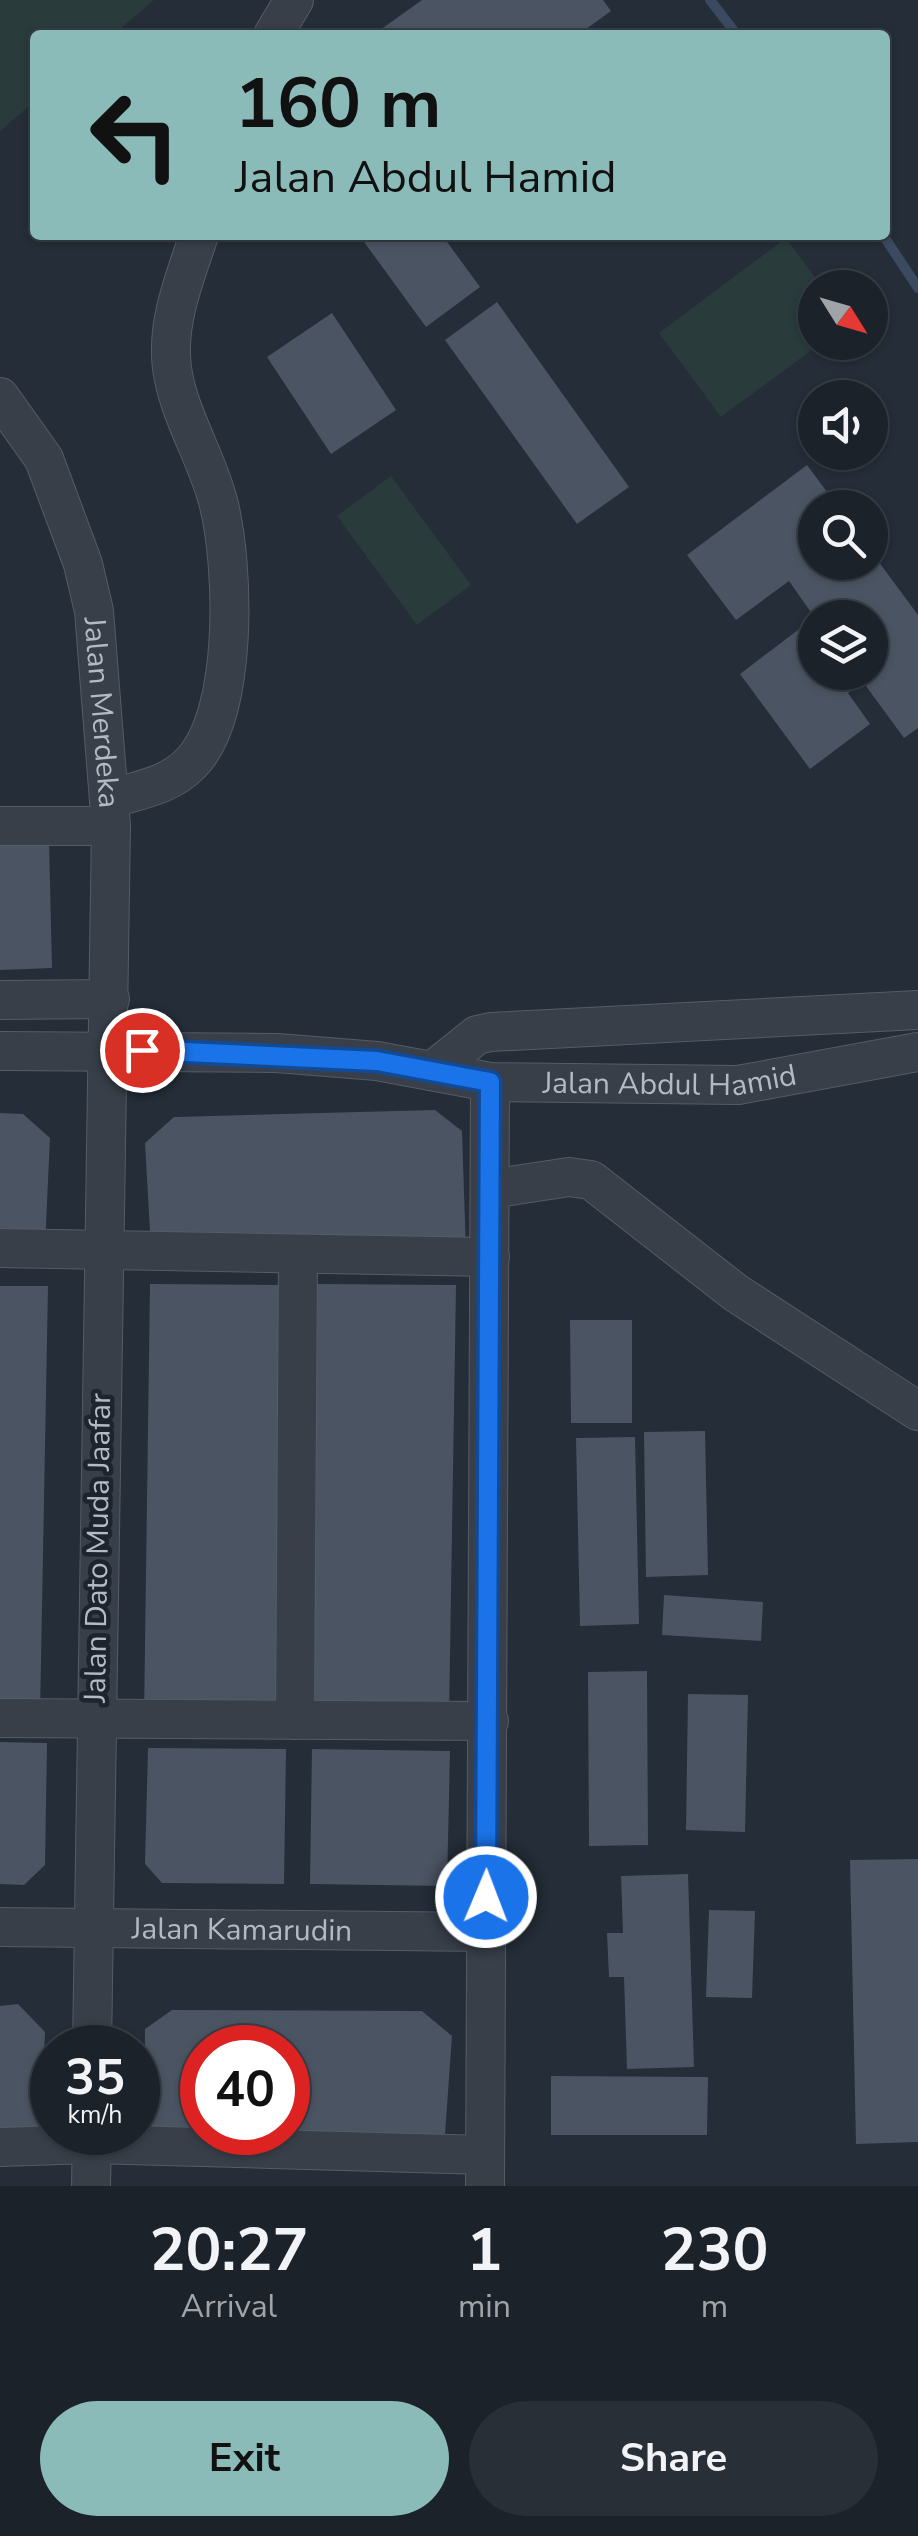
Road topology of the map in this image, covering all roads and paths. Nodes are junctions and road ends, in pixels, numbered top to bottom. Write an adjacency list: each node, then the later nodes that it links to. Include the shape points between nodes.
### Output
1 (294, 0): 2 (street)
2 (276, 30)
3 (198, 240): 5 (street, via 170,334 172,372 219,505 230,584 218,710 200,750 169,781)
4 (0, 397): 5 (street, Jalan Merdeka, via 44,459 83,564 94,611)
5 (110, 813): 6 (street); 7 (street, Jalan Merdeka)
6 (0, 826)
7 (110, 999): 8 (street); 10 (street, Jalan Merdeka)
8 (0, 1000)
9 (918, 1010): 13 (street, via 491,1032 476,1035)
10 (109, 1049): 11 (street, Jalan Abdul Hamid); 13 (street, Jalan Abdul Hamid, via 278,1053); 17 (street, Jalan Dato Muda Jaafar)
11 (0, 1051)
12 (918, 1052): 14 (street, Jalan Abdul Hamid, via 738,1084)
13 (432, 1071): 14 (street, Jalan Abdul Hamid)
14 (490, 1082): 15 (street)
15 (490, 1189): 19 (street); 20 (street, via 569,1176 592,1180 736,1293)
16 (0, 1248): 17 (street)
17 (103, 1248): 18 (street); 24 (street, Jalan Dato Muda Jaafar)
18 (298, 1256): 19 (street); 22 (street)
19 (490, 1257): 23 (street)
20 (918, 1411)
21 (0, 1718): 24 (street)
22 (294, 1720): 23 (street); 24 (street)
23 (489, 1721): 27 (street)
24 (96, 1722): 26 (street, Jalan Dato Muda Jaafar)
25 (0, 1927): 26 (street, Jalan Kamarudin)
26 (92, 1927): 27 (street, Jalan Kamarudin); 28 (street, Jalan Dato Muda Jaafar)
27 (486, 1932): 33 (street)
28 (92, 2025)
29 (30, 2144): 31 (street)
30 (160, 2144): 33 (street)
31 (0, 2147)
32 (92, 2155): 34 (street)
33 (485, 2171)
34 (91, 2186)

